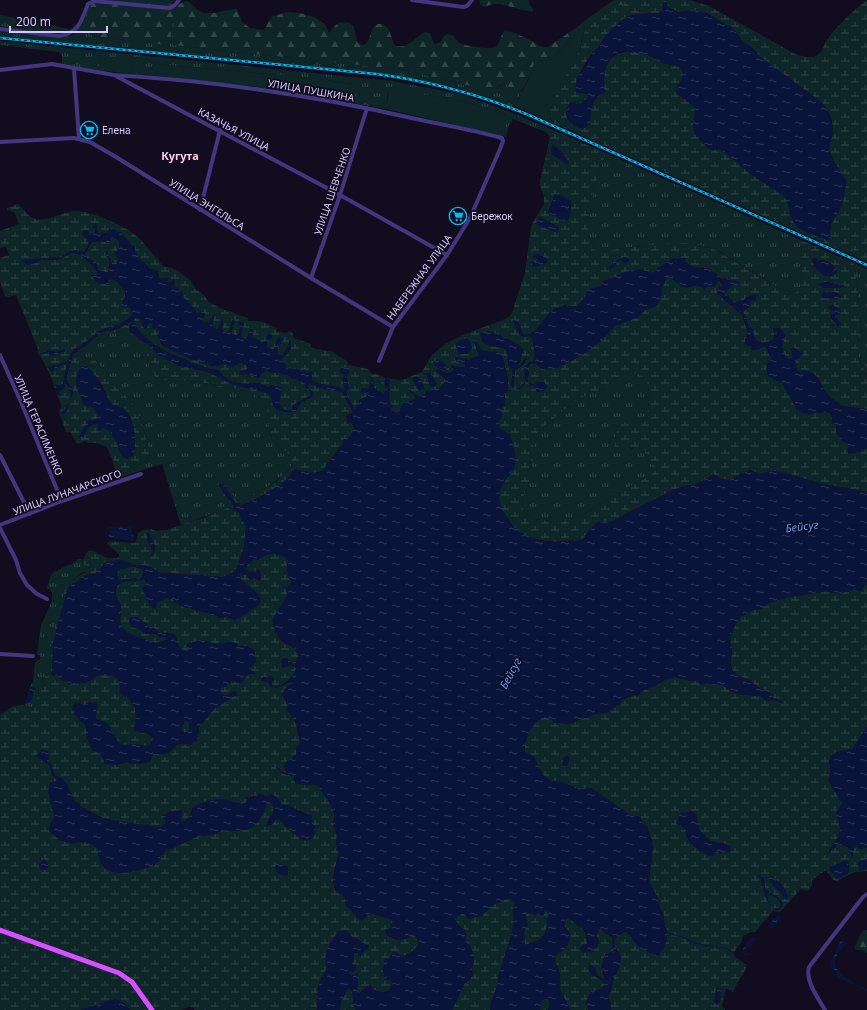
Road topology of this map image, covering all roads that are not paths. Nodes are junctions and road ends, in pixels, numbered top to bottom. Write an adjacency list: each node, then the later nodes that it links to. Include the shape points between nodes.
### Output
1 (179, 0): 4 (street, via 170,8 90,2 75,30 66,35)
2 (412, 0): 3 (street, via 460,7 465,7)
3 (472, 0)
4 (0, 29)
5 (74, 69): 6 (street, КАЗАЧЬЯ УЛИЦА, via 49,64); 7 (street, КАЗАЧЬЯ УЛИЦА); 10 (street)
6 (0, 70)
7 (114, 74): 8 (street, УЛИЦА ПУШКИНА, via 259,89); 9 (street, КАЗАЧЬЯ УЛИЦА)
8 (367, 108): 11 (street, УЛИЦА ПУШКИНА); 13 (street, УЛИЦА ШЕВЧЕНКО)
9 (220, 130): 13 (street, КАЗАЧЬЯ УЛИЦА); 14 (street)
10 (79, 139): 12 (street, УЛИЦА ЭНГЕЛЬСА); 14 (street, УЛИЦА ЭНГЕЛЬСА, via 116,156)
11 (503, 139): 15 (street, НАБЕРЕЖНАЯ УЛИЦА, via 476,206)
12 (0, 142)
13 (340, 195): 15 (street, КАЗАЧЬЯ УЛИЦА); 16 (street, УЛИЦА ШЕВЧЕНКО)
14 (200, 210): 16 (street, УЛИЦА ЭНГЕЛЬСА)
15 (448, 254): 17 (street, НАБЕРЕЖНАЯ УЛИЦА)
16 (311, 278): 17 (street, УЛИЦА ЭНГЕЛЬСА)
17 (393, 327): 19 (street, НАБЕРЕЖНАЯ УЛИЦА)
18 (0, 356): 22 (street, УЛИЦА ГЕРАСИМЕНКО, via 60,497)
19 (380, 361)
20 (0, 455): 23 (street)
21 (141, 474): 22 (street, УЛИЦА ЛУНАЧАРСКОГО)
22 (59, 502): 23 (street, УЛИЦА ЛУНАЧАРСКОГО)
23 (30, 514): 24 (street, УЛИЦА ЛУНАЧАРСКОГО)
24 (0, 526): 25 (street, via 27,585)
25 (47, 599)
26 (0, 654): 27 (street)
27 (33, 656)
28 (867, 894): 31 (street, via 809,967 810,980)
29 (0, 930): 30 (main road, via 119,973 132,982)
30 (152, 1010)
31 (825, 1010)

